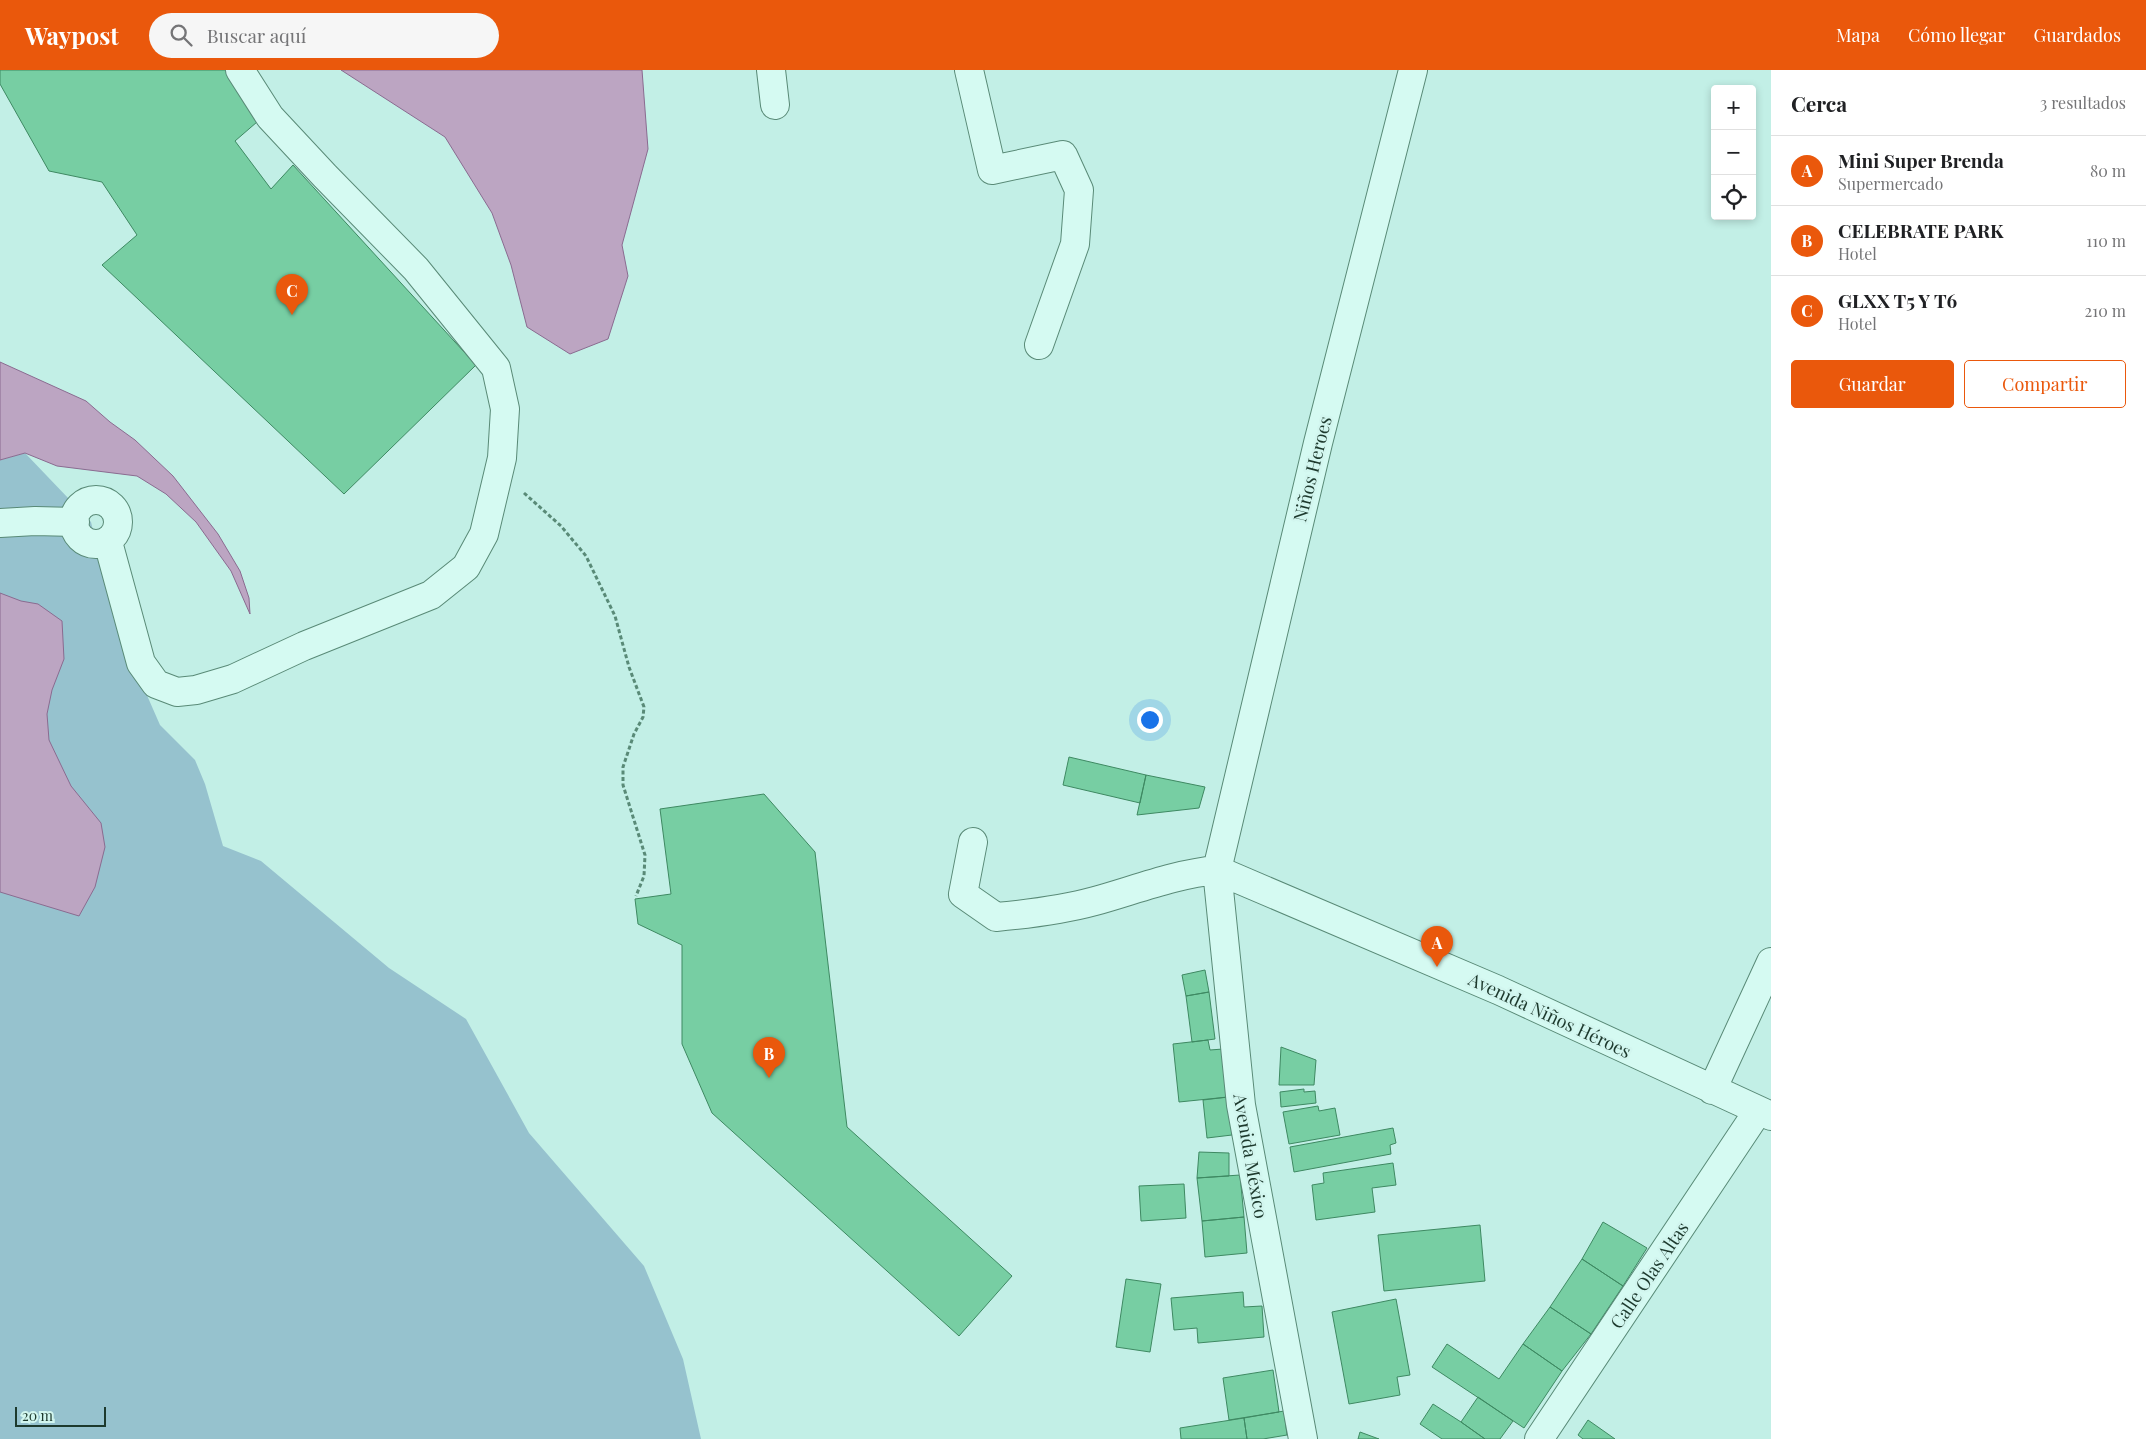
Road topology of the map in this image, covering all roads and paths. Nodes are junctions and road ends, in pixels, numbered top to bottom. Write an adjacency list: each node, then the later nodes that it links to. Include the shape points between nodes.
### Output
1 (240, 70): 7 (street, via 270,117 416,269 496,368 505,409)
2 (771, 70): 5 (street)
3 (969, 70): 6 (street, via 992,170 1063,155 1079,190 1075,244)
4 (1412, 70): 12 (street, Niños Heroes, via 1316,453)
5 (775, 105)
6 (1039, 345)
7 (499, 471): 10 (street, via 484,534 466,567 431,596 304,646 234,679 196,690 177,692 156,684 142,664); 13 (path, via 561,526 586,556 615,616 644,707 643,718 623,767 623,785 645,855 644,876)
8 (75, 522): 9 (street); 10 (street, via 82,539 95,545); 10 (street, via 76,514 85,503 99,500 111,506 118,518 117,531)
9 (0, 523)
10 (108, 542)
11 (973, 842): 12 (street, via 963,894 996,918 1092,902 1193,872)
12 (1217, 870): 15 (street, Avenida Niños Héroes, via 1498,990); 17 (street, Avenida México, via 1241,1105)
13 (636, 896)
14 (1771, 962): 15 (street)
15 (1712, 1090): 16 (street, Avenida Niños Héroes)
16 (1764, 1114): 18 (street, Calle Olas Altas)
17 (1303, 1439)
18 (1539, 1439)

